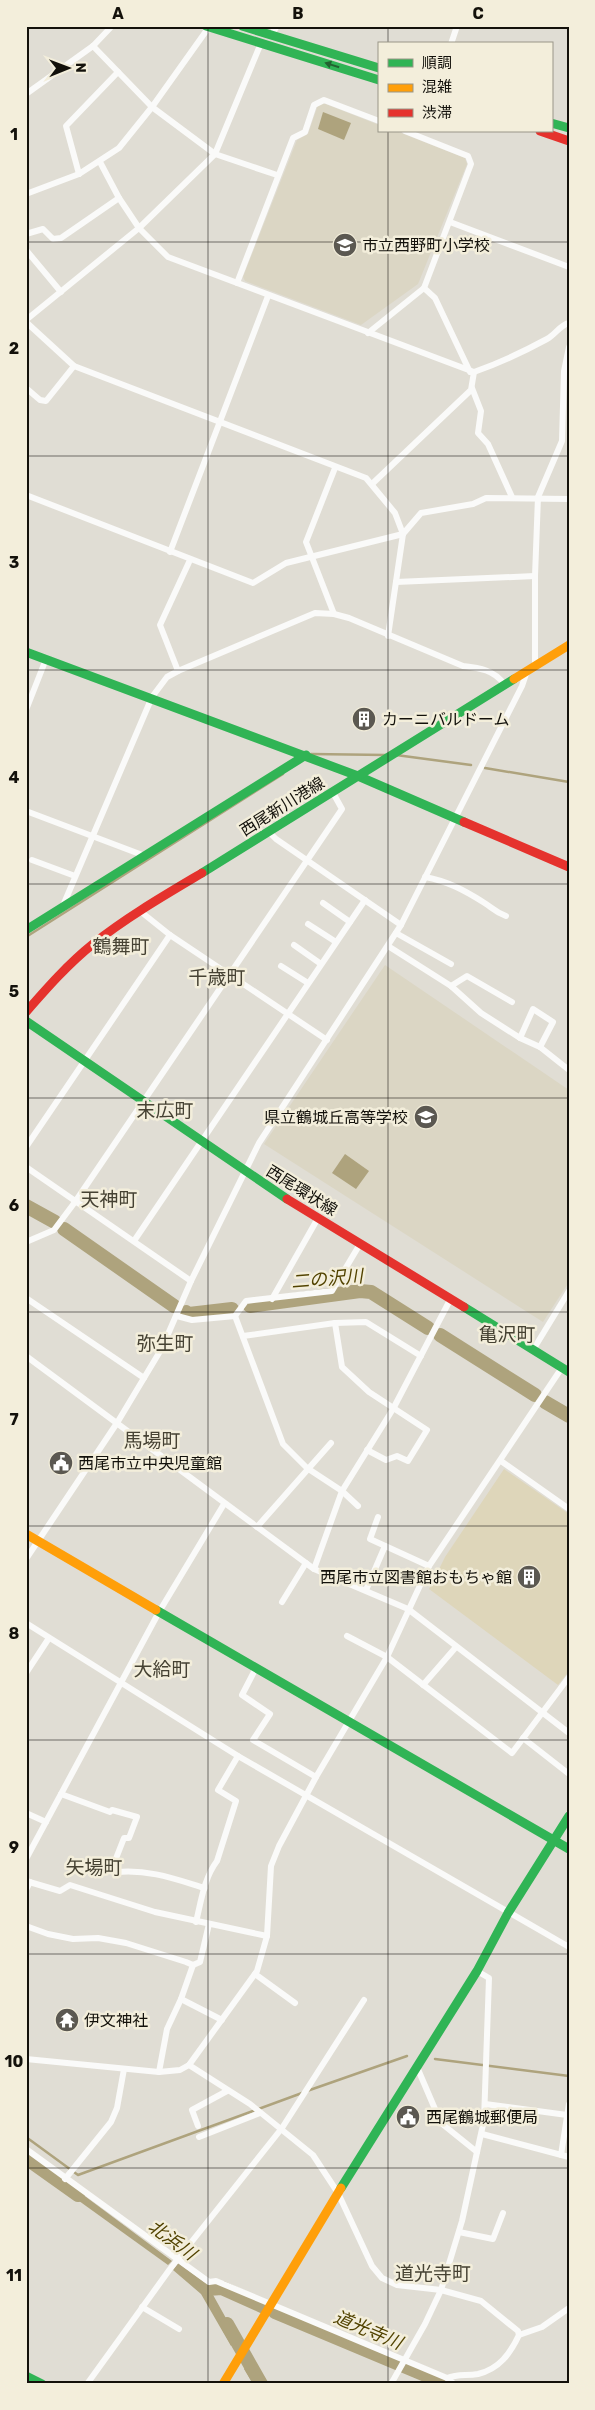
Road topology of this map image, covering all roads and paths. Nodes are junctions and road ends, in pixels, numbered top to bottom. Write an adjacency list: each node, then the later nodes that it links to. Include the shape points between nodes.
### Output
1 (112, 26): 9 (street)
2 (242, 26): 6 (street)
3 (277, 26): 6 (street)
4 (457, 26): 7 (street)
5 (207, 27): 8 (street); 14 (street)
6 (271, 35): 10 (street)
7 (452, 42)
8 (261, 43): 12 (street, one-way to 8); 21 (street)
9 (93, 46): 11 (street); 13 (street)
10 (378, 68)
11 (118, 72): 14 (street); 23 (street, via 66,126)
12 (378, 80)
13 (26, 94)
14 (152, 106): 21 (street); 22 (street, via 119,148)
15 (378, 121): 24 (street, via 324,100 314,105 305,132 293,138)
16 (552, 123): 17 (street)
17 (569, 128)
18 (543, 132): 20 (street)
19 (421, 134): 27 (street, via 468,156 471,164)
20 (569, 141)
21 (215, 154): 24 (street); 28 (street)
22 (100, 162): 23 (street); 26 (street)
23 (79, 174): 25 (street)
24 (277, 175): 32 (street)
25 (26, 194)
26 (119, 198): 28 (street); 29 (street, via 61,238 53,238 43,229)
27 (450, 222): 31 (street); 33 (street)
28 (139, 228): 32 (street, via 168,257); 34 (street)
29 (26, 234)
30 (26, 250): 34 (street)
31 (569, 266)
32 (237, 283): 35 (street)
33 (424, 288): 38 (street); 41 (street, via 435,298)
34 (61, 292): 36 (street)
35 (268, 296): 38 (street); 44 (street)
36 (26, 321): 40 (street)
37 (569, 323): 41 (street, via 552,336 501,363)
38 (368, 333): 41 (street)
39 (569, 347): 49 (street, via 564,371 562,441)
40 (74, 366): 42 (street, via 46,401); 44 (street)
41 (472, 372): 43 (street)
42 (26, 388)
43 (472, 388): 46 (street); 48 (street, via 481,411 478,433 488,444)
44 (221, 422): 45 (street); 52 (street)
45 (335, 468): 46 (street, via 366,478); 53 (street, via 306,542)
46 (372, 484): 51 (street, via 395,513)
47 (26, 495): 52 (street)
48 (512, 497): 49 (street); 51 (street, via 486,498 473,504 421,513)
49 (538, 497): 50 (street); 55 (street)
50 (569, 499)
51 (403, 534): 53 (street); 56 (street)
52 (170, 552): 54 (street)
53 (311, 557): 54 (street, via 286,563 253,584); 57 (street)
54 (190, 560): 63 (street, via 160,625)
55 (535, 576): 56 (street); 62 (street)
56 (396, 582): 58 (street)
57 (334, 614): 58 (street); 63 (street, via 315,613)
58 (388, 636): 64 (street, via 463,666 481,668 498,676)
59 (569, 645): 62 (street, 西尾新川港線)
60 (26, 652): 61 (street)
61 (46, 659): 65 (street); 66 (street)
62 (531, 668): 64 (street, 西尾新川港線); 71 (street)
63 (178, 671): 65 (street, via 167,677)
64 (504, 684): 68 (street, 西尾新川港線)
65 (152, 697): 67 (street); 73 (street)
66 (26, 710)
67 (306, 755): 68 (street); 74 (street)
68 (358, 776): 69 (street, 西尾新川港線); 71 (street)
69 (332, 791): 72 (street, 西尾新川港線); 76 (street, via 342,809)
70 (26, 811): 73 (street)
71 (455, 818): 77 (street); 79 (street)
72 (269, 832): 76 (street); 83 (street, 西尾新川港線)
73 (92, 836): 74 (street); 78 (street)
74 (145, 856): 82 (street)
75 (32, 860): 78 (street)
76 (307, 860): 80 (street); 97 (street)
77 (569, 867)
78 (75, 876): 82 (street)
79 (425, 877): 84 (street, via 445,880); 87 (street)
80 (365, 900): 85 (street); 87 (street)
81 (323, 903): 85 (street)
82 (62, 908): 88 (street)
83 (140, 911): 90 (street); 101 (street, 西尾新川港線, via 93,944)
84 (506, 916)
85 (350, 922): 91 (street)
86 (308, 924): 91 (street)
87 (401, 925): 89 (street)
88 (26, 930)
89 (396, 933): 93 (street); 95 (street)
90 (170, 935): 97 (street); 107 (street)
91 (336, 942): 94 (street)
92 (294, 945): 94 (street)
93 (388, 946): 99 (street); 105 (street)
94 (321, 964): 98 (street)
95 (451, 964)
96 (281, 966): 98 (street)
97 (229, 974): 102 (street); 109 (street)
98 (308, 983): 102 (street)
99 (451, 986): 100 (street, via 467,976); 104 (street, via 480,1013)
100 (512, 1002)
101 (26, 1012)
102 (288, 1013): 105 (street); 110 (street)
103 (26, 1021): 107 (street, 西尾環状線)
104 (520, 1038): 106 (street); 106 (street, via 533,1009 553,1022)
105 (327, 1040): 113 (street)
106 (540, 1047): 108 (street)
107 (84, 1061): 109 (street, 西尾環状線); 111 (street)
108 (569, 1070)
109 (142, 1102): 110 (street, 西尾環状線); 114 (street)
110 (200, 1142): 113 (street, 西尾環状線); 116 (street)
111 (26, 1147)
112 (26, 1168): 114 (street)
113 (244, 1171): 115 (street, 西尾環状線); 119 (street)
114 (75, 1202): 116 (street); 117 (street, via 54,1230)
115 (318, 1218): 118 (street, 西尾環状線); 122 (street)
116 (134, 1241): 119 (street)
117 (26, 1242)
118 (360, 1244): 122 (street, via 332,1291); 123 (street, 西尾環状線)
119 (190, 1281): 124 (street)
120 (569, 1291): 128 (street)
121 (26, 1298): 132 (street)
122 (272, 1299): 125 (street, via 246,1301)
123 (450, 1300): 128 (street, 西尾環状線); 130 (street)
124 (177, 1316): 125 (street, via 192,1320); 132 (street)
125 (235, 1316): 127 (street)
126 (335, 1323): 127 (street); 130 (street, via 366,1322); 133 (street, via 342,1367 369,1392)
127 (242, 1336): 138 (street, via 283,1444)
128 (533, 1350): 131 (street, 西尾環状線)
129 (26, 1356): 134 (street)
130 (421, 1356): 133 (street)
131 (565, 1371): 137 (street)
132 (144, 1378): 134 (street)
133 (394, 1408): 136 (street); 136 (street, via 427,1430 408,1460 397,1456 386,1460)
134 (117, 1422): 140 (street); 146 (street)
135 (330, 1443): 138 (street)
136 (367, 1450): 139 (street)
137 (501, 1461): 142 (street); 150 (street)
138 (307, 1468): 139 (street); 144 (street)
139 (342, 1491): 141 (street); 151 (street)
140 (224, 1504): 144 (street); 155 (street)
141 (358, 1506)
142 (569, 1508)
143 (378, 1517): 147 (street, via 370,1539)
144 (257, 1527): 149 (street)
145 (26, 1534): 146 (street)
146 (37, 1541): 148 (street); 155 (street)
147 (384, 1546): 150 (street); 152 (street)
148 (26, 1559)
149 (306, 1563): 151 (street); 153 (street)
150 (429, 1566): 154 (street)
151 (314, 1569): 152 (street)
152 (366, 1590): 154 (street)
153 (282, 1602)
154 (408, 1609): 159 (street); 160 (street)
155 (159, 1612): 161 (street); 164 (street)
156 (26, 1623): 158 (street)
157 (347, 1636): 160 (street)
158 (49, 1638): 162 (street); 164 (street)
159 (456, 1646): 165 (street); 166 (street)
160 (387, 1658): 165 (street); 167 (street)
161 (256, 1668): 167 (street); 172 (street, via 242,1695 270,1714 253,1740)
162 (26, 1673)
163 (569, 1677): 166 (street)
164 (120, 1684): 170 (street); 173 (street)
165 (424, 1685): 169 (street, via 512,1754)
166 (542, 1713): 168 (street); 169 (street)
167 (350, 1722): 172 (street); 178 (street)
168 (569, 1733)
169 (523, 1738): 171 (street)
170 (238, 1756): 174 (street); 182 (street, via 218,1790 236,1801 217,1862)
171 (569, 1774)
172 (316, 1777): 174 (street)
173 (61, 1794): 177 (street); 182 (street, via 110,1812 137,1817 113,1866 117,1872 132,1870 157,1874)
174 (306, 1796): 184 (street); 188 (street, via 271,1866)
175 (26, 1813): 177 (street)
176 (569, 1816): 178 (street)
177 (46, 1822): 180 (street)
178 (553, 1840): 179 (street); 184 (street)
179 (569, 1849)
180 (26, 1858)
181 (28, 1882): 183 (street); 185 (street, via 60,1891 70,1885)
182 (204, 1888): 185 (street)
183 (26, 1890)
184 (508, 1913): 189 (street); 191 (street)
185 (196, 1922): 186 (street)
186 (209, 1924): 188 (street); 190 (street, via 200,1962)
187 (26, 1926): 190 (street, via 73,1939 98,1938 126,1943)
188 (267, 1936): 192 (street)
189 (569, 1947)
190 (193, 1965): 193 (street)
191 (477, 1971): 199 (street); 203 (street, via 489,1978)
192 (255, 1974): 195 (street); 196 (street)
193 (181, 1999): 196 (street); 201 (street, via 167,2028)
194 (364, 2000): 208 (street)
195 (295, 2003)
196 (222, 2020): 198 (street)
197 (26, 2059): 200 (street)
198 (190, 2065): 201 (street, via 180,2070); 202 (street)
199 (417, 2067): 212 (street, via 441,2123); 216 (street)
200 (124, 2069): 201 (street); 215 (street, via 111,2122)
201 (159, 2072)
202 (227, 2091): 205 (street); 207 (street, via 192,2110)
203 (485, 2104): 206 (street); 209 (street)
204 (569, 2104): 206 (street)
205 (260, 2113): 208 (street); 210 (street)
206 (567, 2115): 213 (street)
207 (198, 2126)
208 (282, 2128): 216 (street, via 313,2155); 219 (street)
209 (482, 2134): 212 (street); 213 (street)
210 (199, 2137)
211 (26, 2149): 215 (street)
212 (477, 2152): 218 (street)
213 (560, 2155): 214 (street)
214 (569, 2157)
215 (65, 2179): 219 (street)
216 (338, 2193): 220 (street, via 372,2266 382,2278 397,2285); 221 (street)
217 (503, 2213): 218 (street, via 493,2239)
218 (459, 2232): 220 (street)
219 (177, 2260): 221 (street, via 209,2282 216,2281); 222 (street)
220 (441, 2290): 225 (street, via 482,2301); 226 (street)
221 (270, 2305): 226 (street); 231 (street)
222 (142, 2307): 224 (street); 230 (street)
223 (569, 2308): 225 (street, via 542,2327)
224 (179, 2329)
225 (519, 2335): 228 (street, via 510,2353 498,2366 477,2374 457,2374)
226 (404, 2360): 228 (street); 232 (street)
227 (26, 2376): 229 (street)
228 (447, 2378): 233 (street)
229 (42, 2384)
230 (87, 2384)
231 (224, 2384)
232 (391, 2384)
233 (454, 2384)

